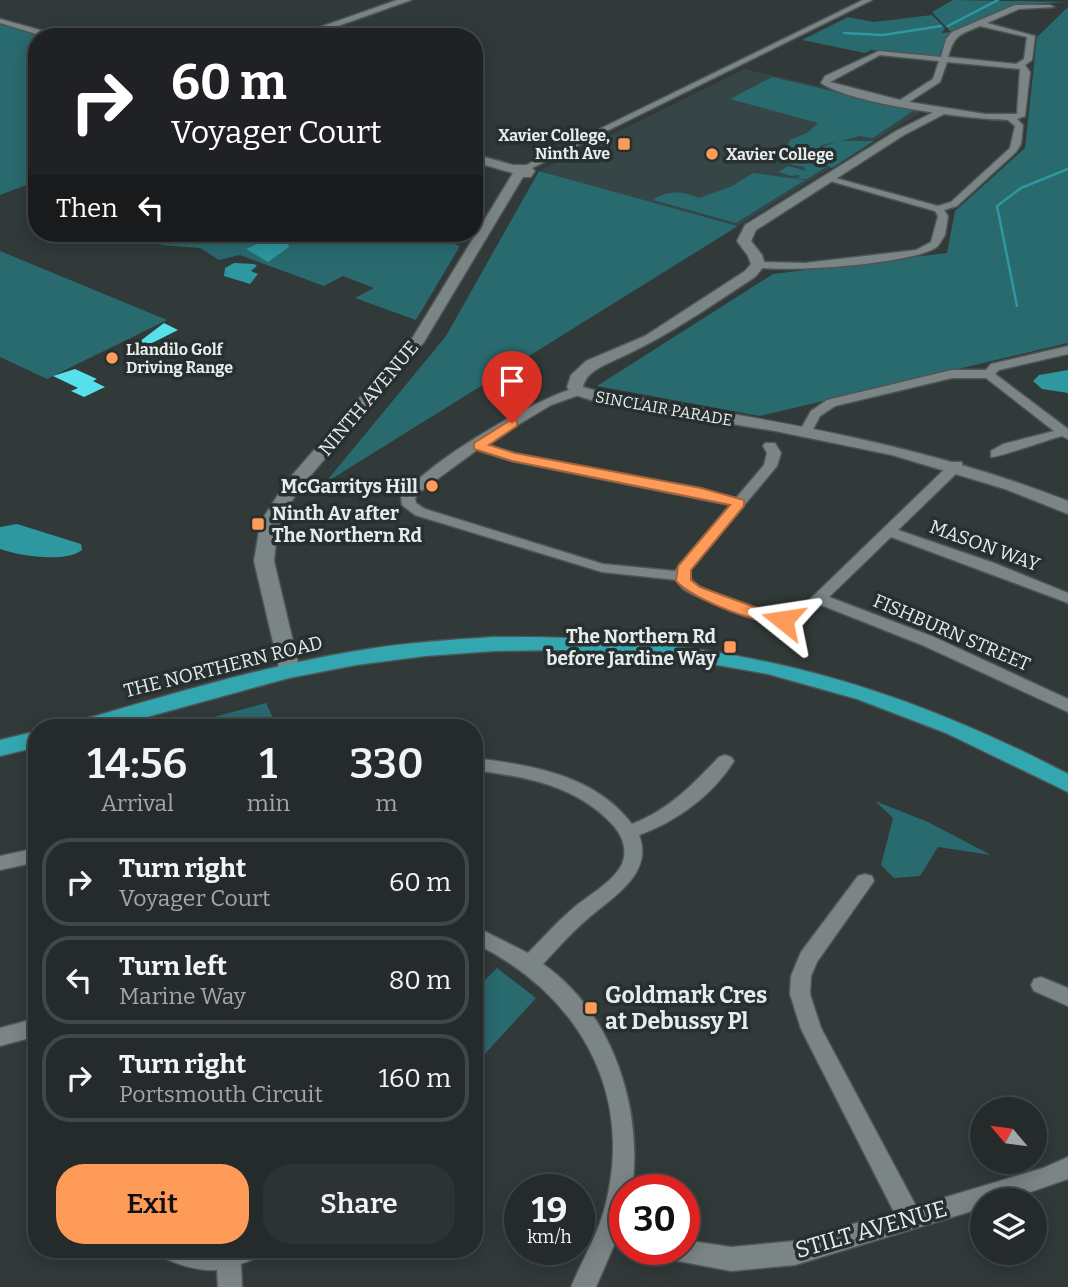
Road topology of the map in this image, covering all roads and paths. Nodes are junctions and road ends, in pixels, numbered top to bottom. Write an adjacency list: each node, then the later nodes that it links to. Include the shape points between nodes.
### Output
1 (406, 0): 6 (street)
2 (869, 0): 14 (street)
3 (1050, 7): 5 (street, via 1018,7)
4 (0, 21): 7 (street)
5 (982, 24): 8 (street, via 953,36); 9 (street, via 1031,36 1028,60)
6 (324, 28)
7 (28, 29)
8 (944, 58): 9 (street); 10 (street, via 935,82); 10 (street, via 876,53 824,82)
9 (1018, 66): 12 (street, via 1026,72 1020,116)
10 (903, 102): 11 (street)
11 (944, 111): 12 (street); 15 (street)
12 (1012, 119): 16 (street, via 1019,125 1013,150 954,204)
13 (483, 161): 14 (street)
14 (519, 171): 17 (street, NINTH AVENUE)
15 (828, 179): 16 (street); 19 (street, via 746,233 744,241)
16 (938, 209): 19 (street, via 943,216 940,239 925,251 805,267)
17 (483, 231)
18 (477, 242): 35 (street, NINTH AVENUE, via 419,339 293,485 274,515 264,561)
19 (758, 265): 22 (street, SINCLAIR PARADE, via 750,275 650,339 592,364 577,379)
20 (1068, 350): 21 (street, via 995,367)
21 (989, 374): 23 (street, via 952,374 831,403 815,414); 24 (street)
22 (578, 391): 23 (street, SINCLAIR PARADE); 25 (street, via 539,406)
23 (805, 432): 28 (street, SINCLAIR PARADE)
24 (1066, 433): 27 (street)
25 (478, 446): 29 (street); 32 (street, via 414,489 409,505 603,568)
26 (769, 446): 29 (street, via 774,453 770,466)
27 (996, 454)
28 (957, 465): 30 (street, SINCLAIR PARADE); 31 (street)
29 (739, 503): 32 (street, via 683,569)
30 (1068, 508)
31 (888, 531): 33 (street, MASON WAY); 34 (street)
32 (682, 576): 34 (street, via 695,590 775,620 797,617)
33 (1068, 598)
34 (819, 599): 36 (street, FISHBURN STREET, via 941,646)
35 (289, 671): 37 (highway, THE NORTHERN ROAD); 42 (highway, THE NORTHERN ROAD, via 412,652 536,643 585,643 699,655 804,676 904,708 969,734)
36 (1068, 706)
37 (112, 719)
38 (28, 741): 39 (highway)
39 (0, 748)
40 (725, 761): 43 (street, via 678,810)
41 (483, 765): 43 (street, via 576,786 605,804)
42 (1068, 784)
43 (629, 832): 48 (street, via 634,850 627,871)
44 (28, 857): 45 (street)
45 (0, 863)
46 (865, 881): 55 (street, via 808,958 800,994 811,1029)
47 (483, 938): 48 (street)
48 (530, 964): 54 (street, via 582,1016 600,1046 617,1089)
49 (1041, 985): 50 (street)
50 (1068, 997)
51 (28, 1029): 52 (street)
52 (0, 1037)
53 (1068, 1168): 55 (street, STILT AVENUE)
54 (623, 1174)
55 (910, 1218): 57 (street, STILT AVENUE, via 777,1256)
56 (609, 1246): 60 (street)
57 (700, 1256)
58 (238, 1258): 59 (street)
59 (230, 1287)
60 (583, 1287)

